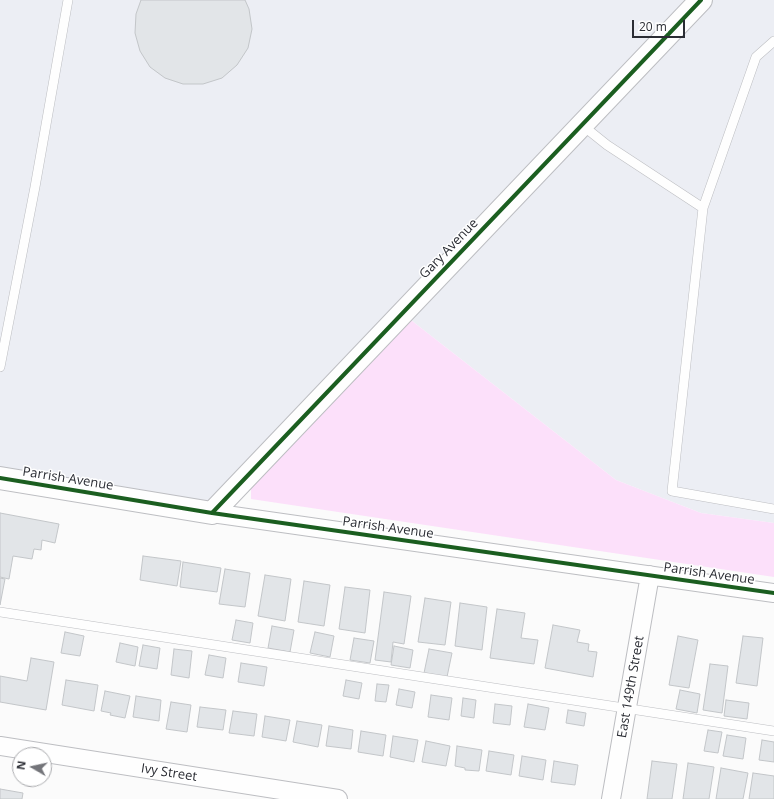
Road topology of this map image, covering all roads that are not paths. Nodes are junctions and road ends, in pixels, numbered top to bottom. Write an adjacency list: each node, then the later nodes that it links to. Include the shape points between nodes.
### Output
1 (68, 0): 6 (lane)
2 (701, 0): 4 (street, Gary Avenue)
3 (774, 41): 5 (lane, via 756,56)
4 (582, 125): 5 (lane, via 607,145); 9 (street, Gary Avenue)
5 (703, 208): 8 (lane, via 672,491)
6 (0, 367)
7 (0, 478): 9 (street, Parrish Avenue)
8 (774, 509)
9 (212, 513): 10 (street, Parrish Avenue)
10 (650, 575): 11 (street, Parrish Avenue); 13 (street, East 149th Street)
11 (774, 593)
12 (0, 612): 13 (lane)
13 (627, 708): 14 (lane); 17 (street, East 149th Street)
14 (774, 730)
15 (0, 746): 16 (street, Ivy Street)
16 (338, 799)
17 (611, 799)

